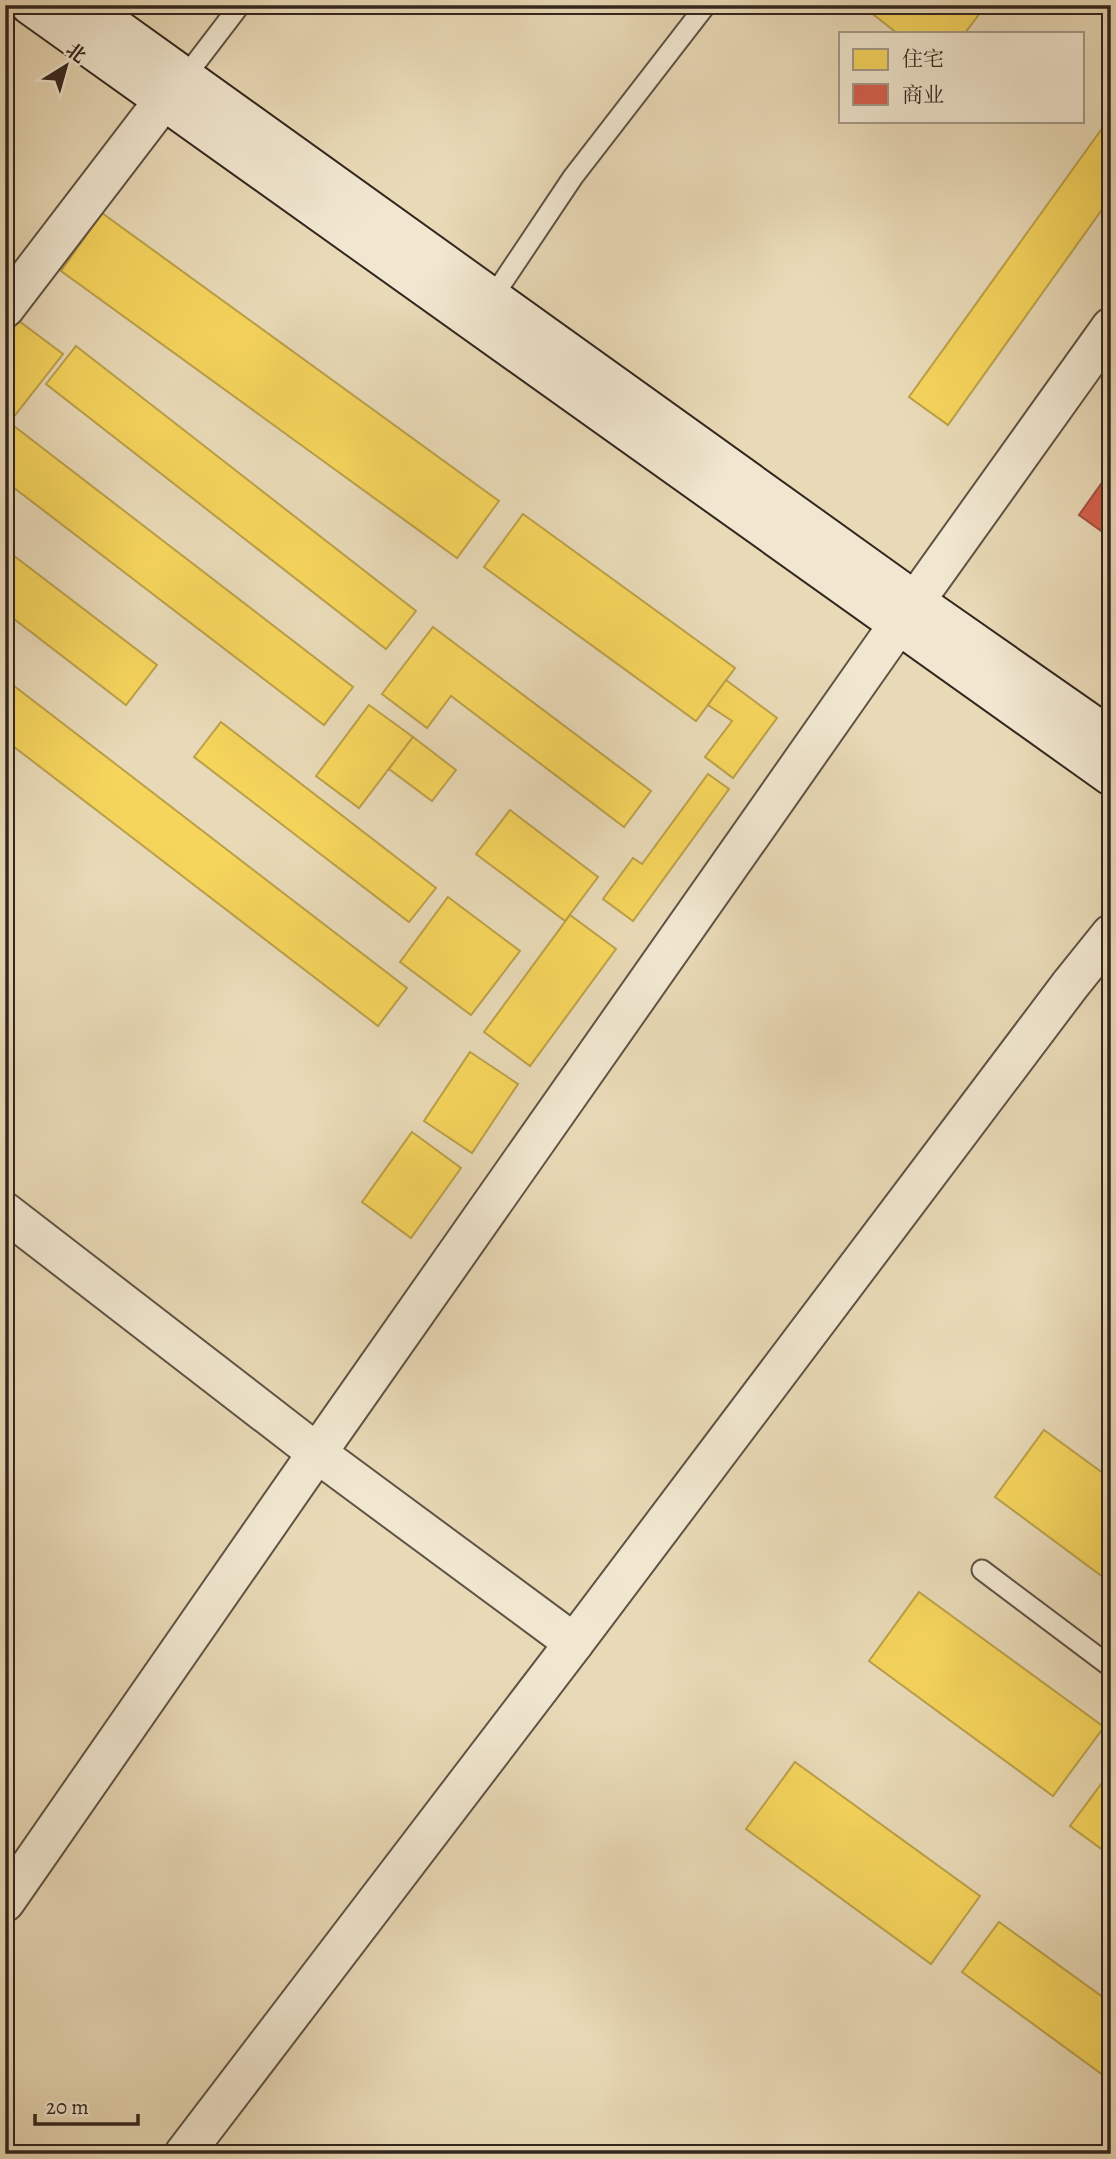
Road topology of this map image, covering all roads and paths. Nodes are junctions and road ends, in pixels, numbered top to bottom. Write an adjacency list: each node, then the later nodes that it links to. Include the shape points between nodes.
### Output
1 (30, 5): 5 (street)
2 (84, 5): 5 (street)
3 (240, 5): 5 (lane)
4 (706, 5): 6 (lane, via 573,177)
5 (174, 89): 6 (street); 7 (street); 9 (street)
6 (492, 298): 9 (street)
7 (5, 307)
8 (1111, 327): 9 (street)
9 (907, 613): 10 (street); 11 (street); 14 (street)
10 (1111, 738)
11 (1111, 776)
12 (1111, 934): 16 (street)
13 (5, 1212): 14 (street)
14 (317, 1454): 16 (street); 18 (street)
15 (982, 1570): 17 (lane)
16 (574, 1643): 19 (street)
17 (1111, 1667)
18 (5, 1902)
19 (184, 2154)

